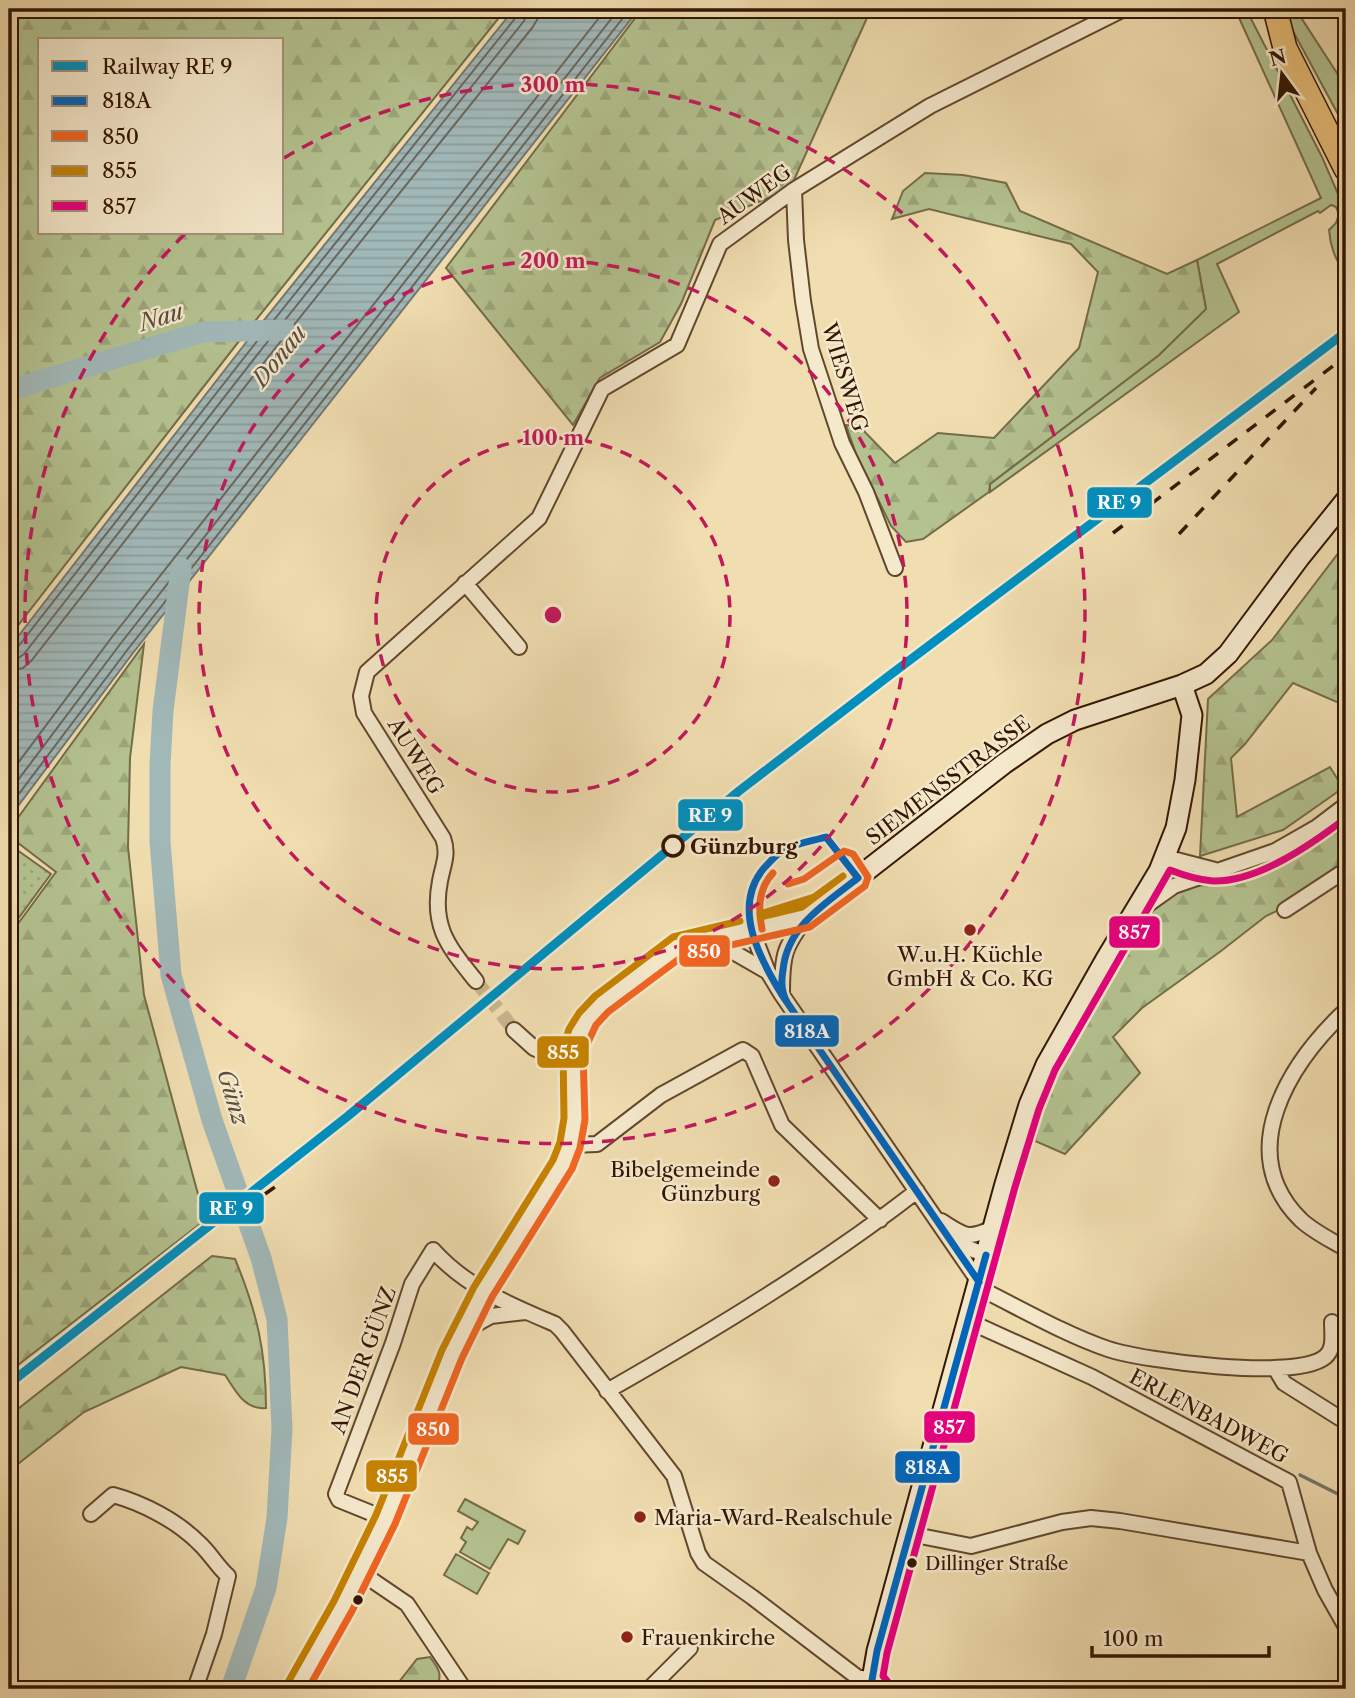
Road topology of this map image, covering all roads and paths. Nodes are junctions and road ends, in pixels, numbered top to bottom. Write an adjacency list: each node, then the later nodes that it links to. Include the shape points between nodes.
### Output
1 (1124, 9): 7 (street, AUWEG, via 930,106)
2 (1262, 9): 4 (main road)
3 (1276, 9): 4 (main road); 5 (main road)
4 (1286, 48): 6 (main road)
5 (1346, 146)
6 (1346, 169)
7 (794, 190): 9 (street, WIESWEG, via 811,349 842,443); 10 (street, AUWEG, via 720,244 677,345 602,389 539,518)
8 (1346, 505): 12 (main road, via 1300,557 1228,654 1214,668)
9 (895, 568)
10 (466, 583): 11 (street); 23 (street, AUWEG, via 367,671 361,696 365,713 443,838 446,855 437,909 441,930 447,945)
11 (519, 647)
12 (1182, 685): 14 (main road, via 1192,715 1190,737 1176,828); 19 (main road, SIEMENSSTRASSE, via 1075,720 1047,734)
13 (1346, 805): 16 (street, via 1275,851)
14 (1166, 858): 16 (street); 18 (main road)
15 (1346, 870): 17 (street)
16 (1216, 871): 18 (street, via 1174,886)
17 (1284, 910)
18 (1133, 915): 32 (main road, via 1046,1065 1029,1105)
19 (807, 917): 20 (main road, SIEMENSSTRASSE); 24 (street, via 788,943)
20 (752, 931): 21 (main road, SIEMENSSTRASSE); 22 (street)
21 (678, 946): 22 (street, via 728,950); 27 (main road, via 587,1019)
22 (768, 972): 24 (street)
23 (476, 981)
24 (782, 995): 29 (street)
25 (1346, 1010): 34 (street, via 1310,1049 1290,1081 1270,1130 1268,1153 1286,1202 1308,1226)
26 (514, 1030): 27 (street, via 534,1048)
27 (572, 1065): 28 (main road, via 575,1119)
28 (570, 1144): 31 (street, via 597,1144 661,1095 743,1050 752,1056 782,1125); 37 (main road, via 553,1182)
29 (917, 1191): 30 (street); 31 (street)
30 (934, 1217): 32 (street, via 963,1236 973,1237); 33 (street)
31 (880, 1220): 43 (street, via 784,1285)
32 (993, 1228): 35 (main road)
33 (953, 1242): 35 (street); 36 (street)
34 (1346, 1249)
35 (986, 1255): 36 (main road)
36 (978, 1285): 39 (main road); 42 (street, via 1110,1350 1154,1360)
37 (483, 1292): 38 (street); 41 (main road); 46 (street, AN DER GÜNZ, via 433,1250 412,1284 336,1494 339,1500)
38 (527, 1312): 41 (street, via 491,1315); 43 (street, via 555,1324)
39 (968, 1321): 47 (main road); 48 (street, ERLENBADWEG, via 1092,1377 1289,1482)
40 (1332, 1322): 42 (street, via 1331,1349 1326,1357)
41 (464, 1331): 46 (main road)
42 (1275, 1368): 44 (street, via 1284,1383)
43 (607, 1391): 52 (street, via 674,1476 704,1563 857,1677)
44 (1346, 1422)
45 (91, 1514): 53 (street, via 113,1495 127,1499 193,1538 228,1576)
46 (386, 1519): 49 (main road)
47 (910, 1534): 48 (street, via 971,1546 1091,1518); 52 (main road, via 877,1651)
48 (1309, 1553): 50 (street, ERLENBADWEG)
49 (360, 1572): 54 (main road); 55 (street, via 407,1604)
50 (1346, 1624)
51 (690, 1648): 56 (street)
52 (876, 1685)
53 (195, 1689)
54 (296, 1689)
55 (464, 1689)
56 (649, 1689)

